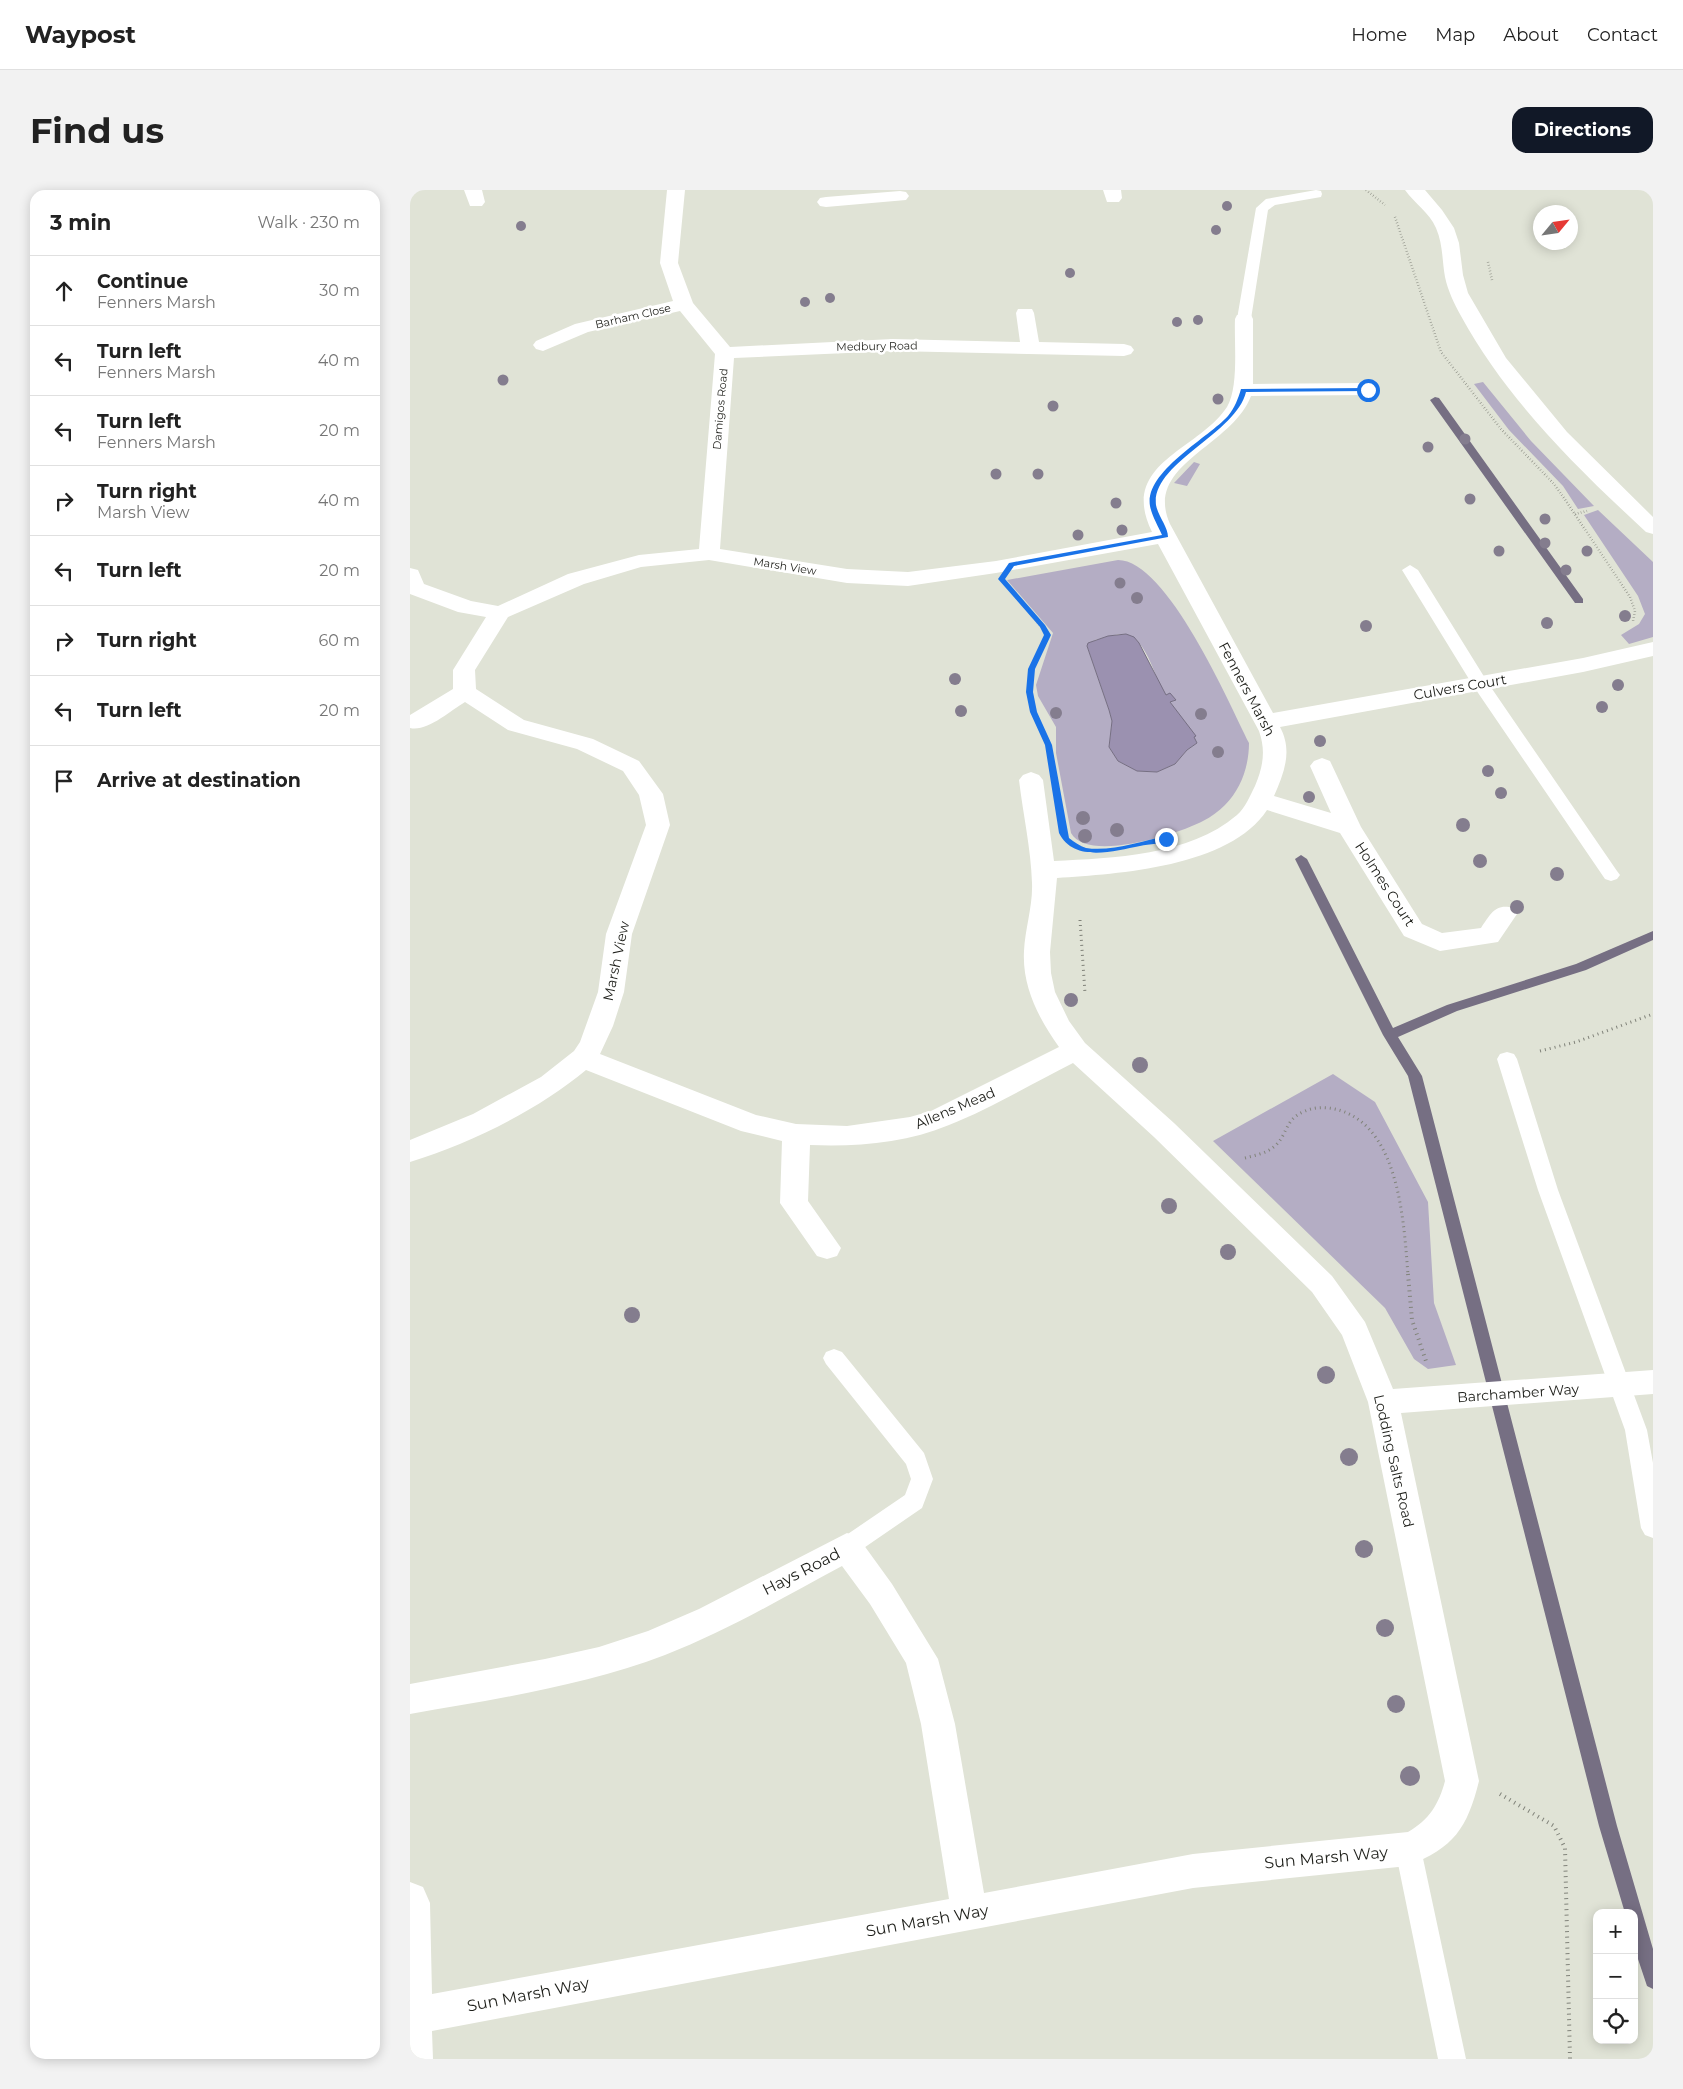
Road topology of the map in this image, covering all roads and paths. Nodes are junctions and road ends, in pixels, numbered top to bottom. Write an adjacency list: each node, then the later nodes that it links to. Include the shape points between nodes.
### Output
1 (676, 190): 12 (street, Damigos Road, via 669,264)
2 (1366, 190): 8 (path)
3 (1414, 190): 21 (street, via 1438,216 1450,242 1455,282 1479,331 1510,377 1591,470)
4 (864, 194): 6 (street); 7 (street)
5 (1316, 194): 14 (lane, via 1271,202 1262,208)
6 (900, 196)
7 (826, 202)
8 (1386, 205)
9 (1392, 210): 29 (path, via 1442,352 1501,428 1554,484 1631,600 1635,619 1611,634)
10 (1487, 257): 11 (path)
11 (1493, 284)
12 (684, 304): 15 (street, Barham Close, via 577,322); 18 (street, Damigos Road)
13 (1025, 312): 16 (street)
14 (1244, 319): 19 (street, Fenners Marsh)
15 (543, 345)
16 (1030, 348): 17 (street, Medbury Road); 18 (street, Medbury Road, via 863,346)
17 (1124, 350)
18 (725, 353): 23 (street, Damigos Road)
19 (1244, 390): 20 (street); 22 (street, Fenners Marsh, via 1241,401 1229,418 1178,461 1158,484 1153,505)
20 (1368, 390)
21 (1653, 528)
22 (1165, 536): 24 (street, Marsh View); 33 (street, Fenners Marsh)
23 (709, 554): 24 (street, Marsh View, via 847,576 896,580); 27 (street, Marsh View, via 639,561 576,579)
24 (1012, 564): 34 (path, via 1001,579 1048,635 1031,669 1029,684 1032,707)
25 (1410, 570): 30 (lane)
26 (410, 575): 27 (street, via 415,588 466,607)
27 (500, 613): 31 (street, via 464,670)
28 (1653, 649): 29 (street, Culvers Court)
29 (1628, 655): 30 (street, Culvers Court)
30 (1480, 684): 33 (street, Culvers Court); 40 (lane)
31 (465, 692): 32 (street); 46 (street, Marsh View, via 516,725 585,744 631,766 651,794 658,825 619,934 610,992 600,1026)
32 (416, 722)
33 (1266, 722): 37 (street, Fenners Marsh, via 1275,744 1276,761)
34 (1052, 761)
35 (1322, 766): 38 (street, Holmes Court)
36 (1031, 780): 39 (street)
37 (1261, 800): 38 (street, Holmes Court); 39 (street, Fenners Marsh, via 1245,821 1233,829 1180,852 1102,867)
38 (1349, 827): 42 (street, Holmes Court, via 1413,930 1440,942 1489,936)
39 (1043, 870): 45 (street, via 1037,952 1040,981 1051,1014)
40 (1611, 875)
41 (1079, 911): 43 (path)
42 (1504, 914)
43 (1085, 997)
44 (1653, 1014): 47 (path, via 1576,1042)
45 (1076, 1050): 48 (street, Allens Mead, via 981,1099 915,1126 863,1135); 56 (street, Lodding Salts Road, via 1164,1130 1322,1284 1355,1330)
46 (583, 1058): 48 (street, Allens Mead, via 751,1124); 49 (street, Marsh View, via 551,1084 520,1102)
47 (1507, 1059): 55 (lane)
48 (796, 1134): 51 (street, via 794,1203)
49 (410, 1152)
50 (1239, 1160): 53 (path, via 1275,1146 1293,1118 1312,1109 1340,1110 1366,1126 1379,1142 1394,1176 1404,1228 1412,1322)
51 (827, 1248)
52 (834, 1358): 58 (lane, via 916,1460 922,1479 914,1500)
53 (1428, 1368)
54 (1653, 1382): 55 (street, Barchamber Way)
55 (1606, 1386): 56 (street, Barchamber Way); 57 (lane, via 1636,1430)
56 (1383, 1402): 60 (street, Lodding Salts Road)
57 (1653, 1528)
58 (847, 1547): 59 (street, Hays Road, via 682,1633 625,1654 558,1671); 63 (street, Hays Road, via 921,1659 938,1724)
59 (410, 1700)
60 (1462, 1781): 61 (street, Lodding Salts Road, via 1456,1806); 67 (path, via 1511,1798 1554,1826 1565,1848)
61 (1423, 1841): 63 (street, Sun Marsh Way, via 1199,1870); 66 (lane)
62 (410, 1899): 64 (street)
63 (969, 1912): 64 (street, Sun Marsh Way)
64 (414, 2016): 65 (street)
65 (414, 2059)
66 (1452, 2059)
67 (1570, 2059)

